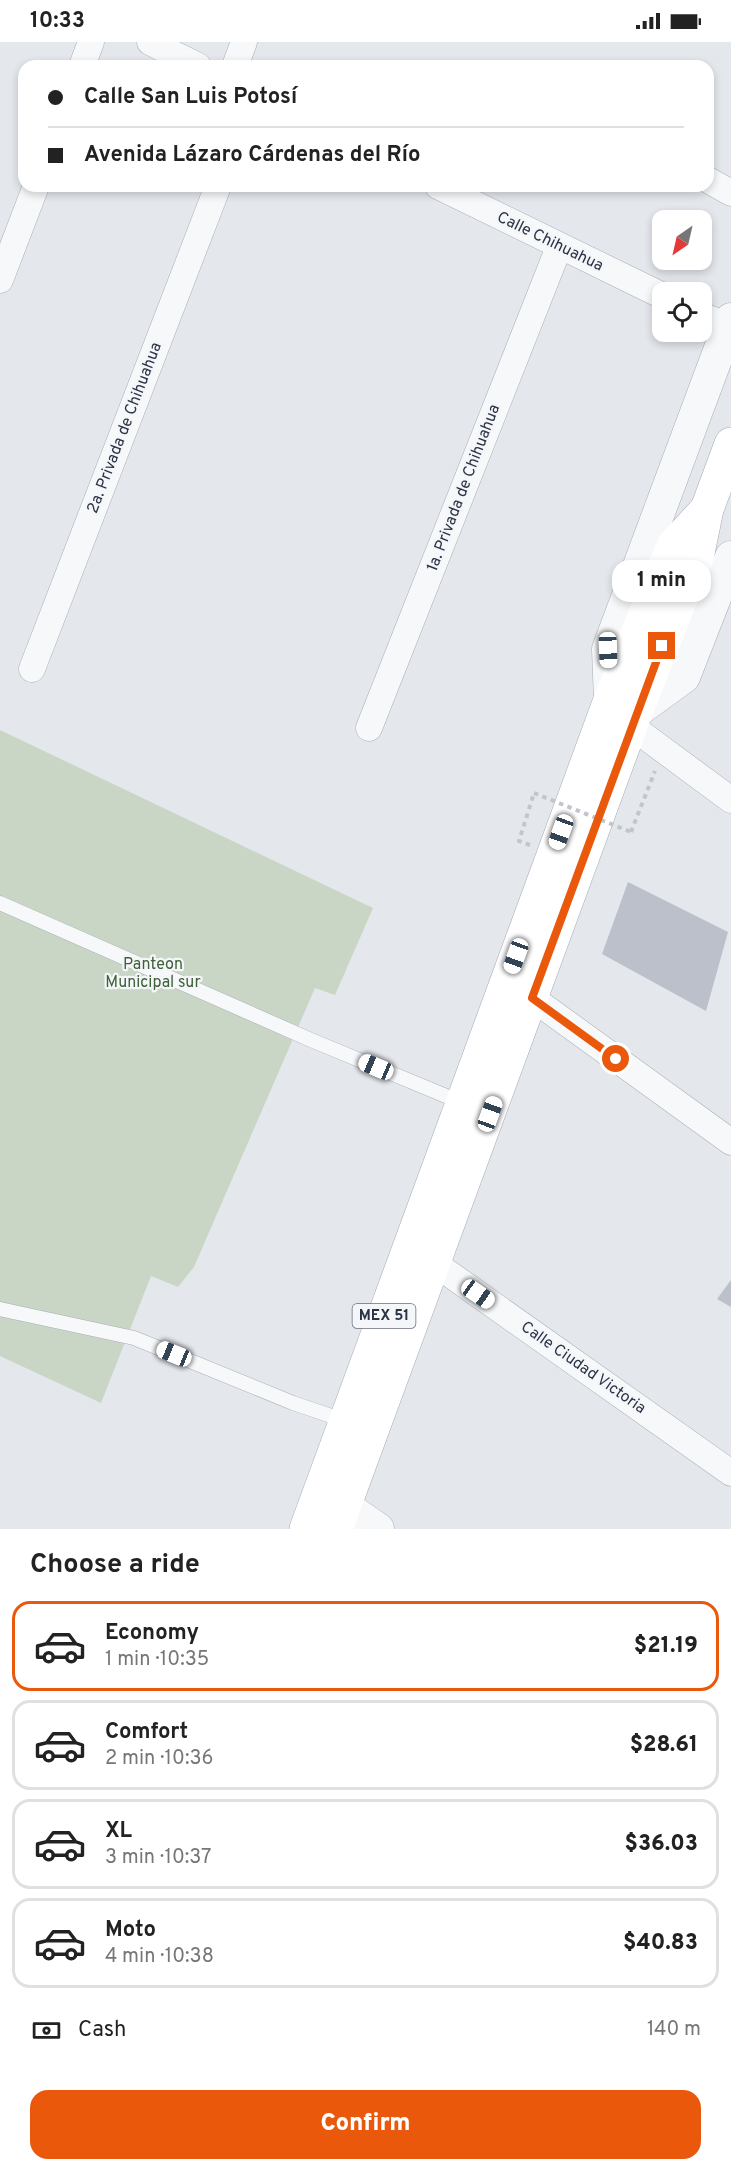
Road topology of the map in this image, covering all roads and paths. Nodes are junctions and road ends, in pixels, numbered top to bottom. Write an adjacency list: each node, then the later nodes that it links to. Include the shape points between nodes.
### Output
1 (91, 42): 4 (street)
2 (150, 42): 5 (street)
3 (244, 42): 6 (street)
4 (84, 60)
5 (186, 60)
6 (237, 60)
7 (714, 183): 11 (street)
8 (34, 192): 13 (street)
9 (216, 192): 18 (street, 2a. Privada de Chihuahua)
10 (450, 192): 12 (street, Calle Chihuahua)
11 (731, 193)
12 (559, 247): 14 (street, Calle Chihuahua); 20 (street, 1a. Privada de Chihuahua)
13 (0, 280)
14 (652, 291)
15 (720, 320): 19 (street, via 608,650)
16 (731, 444): 19 (main road, MEX 51, via 707,509 697,558)
17 (731, 557): 19 (street, via 684,677)
18 (32, 669)
19 (625, 713): 21 (street); 25 (main road, MEX 51); 26 (main road, MEX 51)
20 (369, 728)
21 (663, 751): 22 (street); 23 (path, bridge, via 630,832 534,793)
22 (731, 800)
23 (519, 841)
24 (0, 903): 26 (lane)
25 (532, 998): 26 (main road, MEX 51); 27 (street)
26 (476, 1108): 28 (main road, MEX 51); 30 (main road, MEX 51)
27 (731, 1142)
28 (434, 1263): 31 (street, Calle Ciudad Victoria); 32 (main road, MEX 51)
29 (0, 1309): 30 (lane, via 134,1338)
30 (346, 1421): 33 (main road, MEX 51)
31 (731, 1473)
32 (340, 1518): 34 (street)
33 (306, 1529)
34 (378, 1529)

